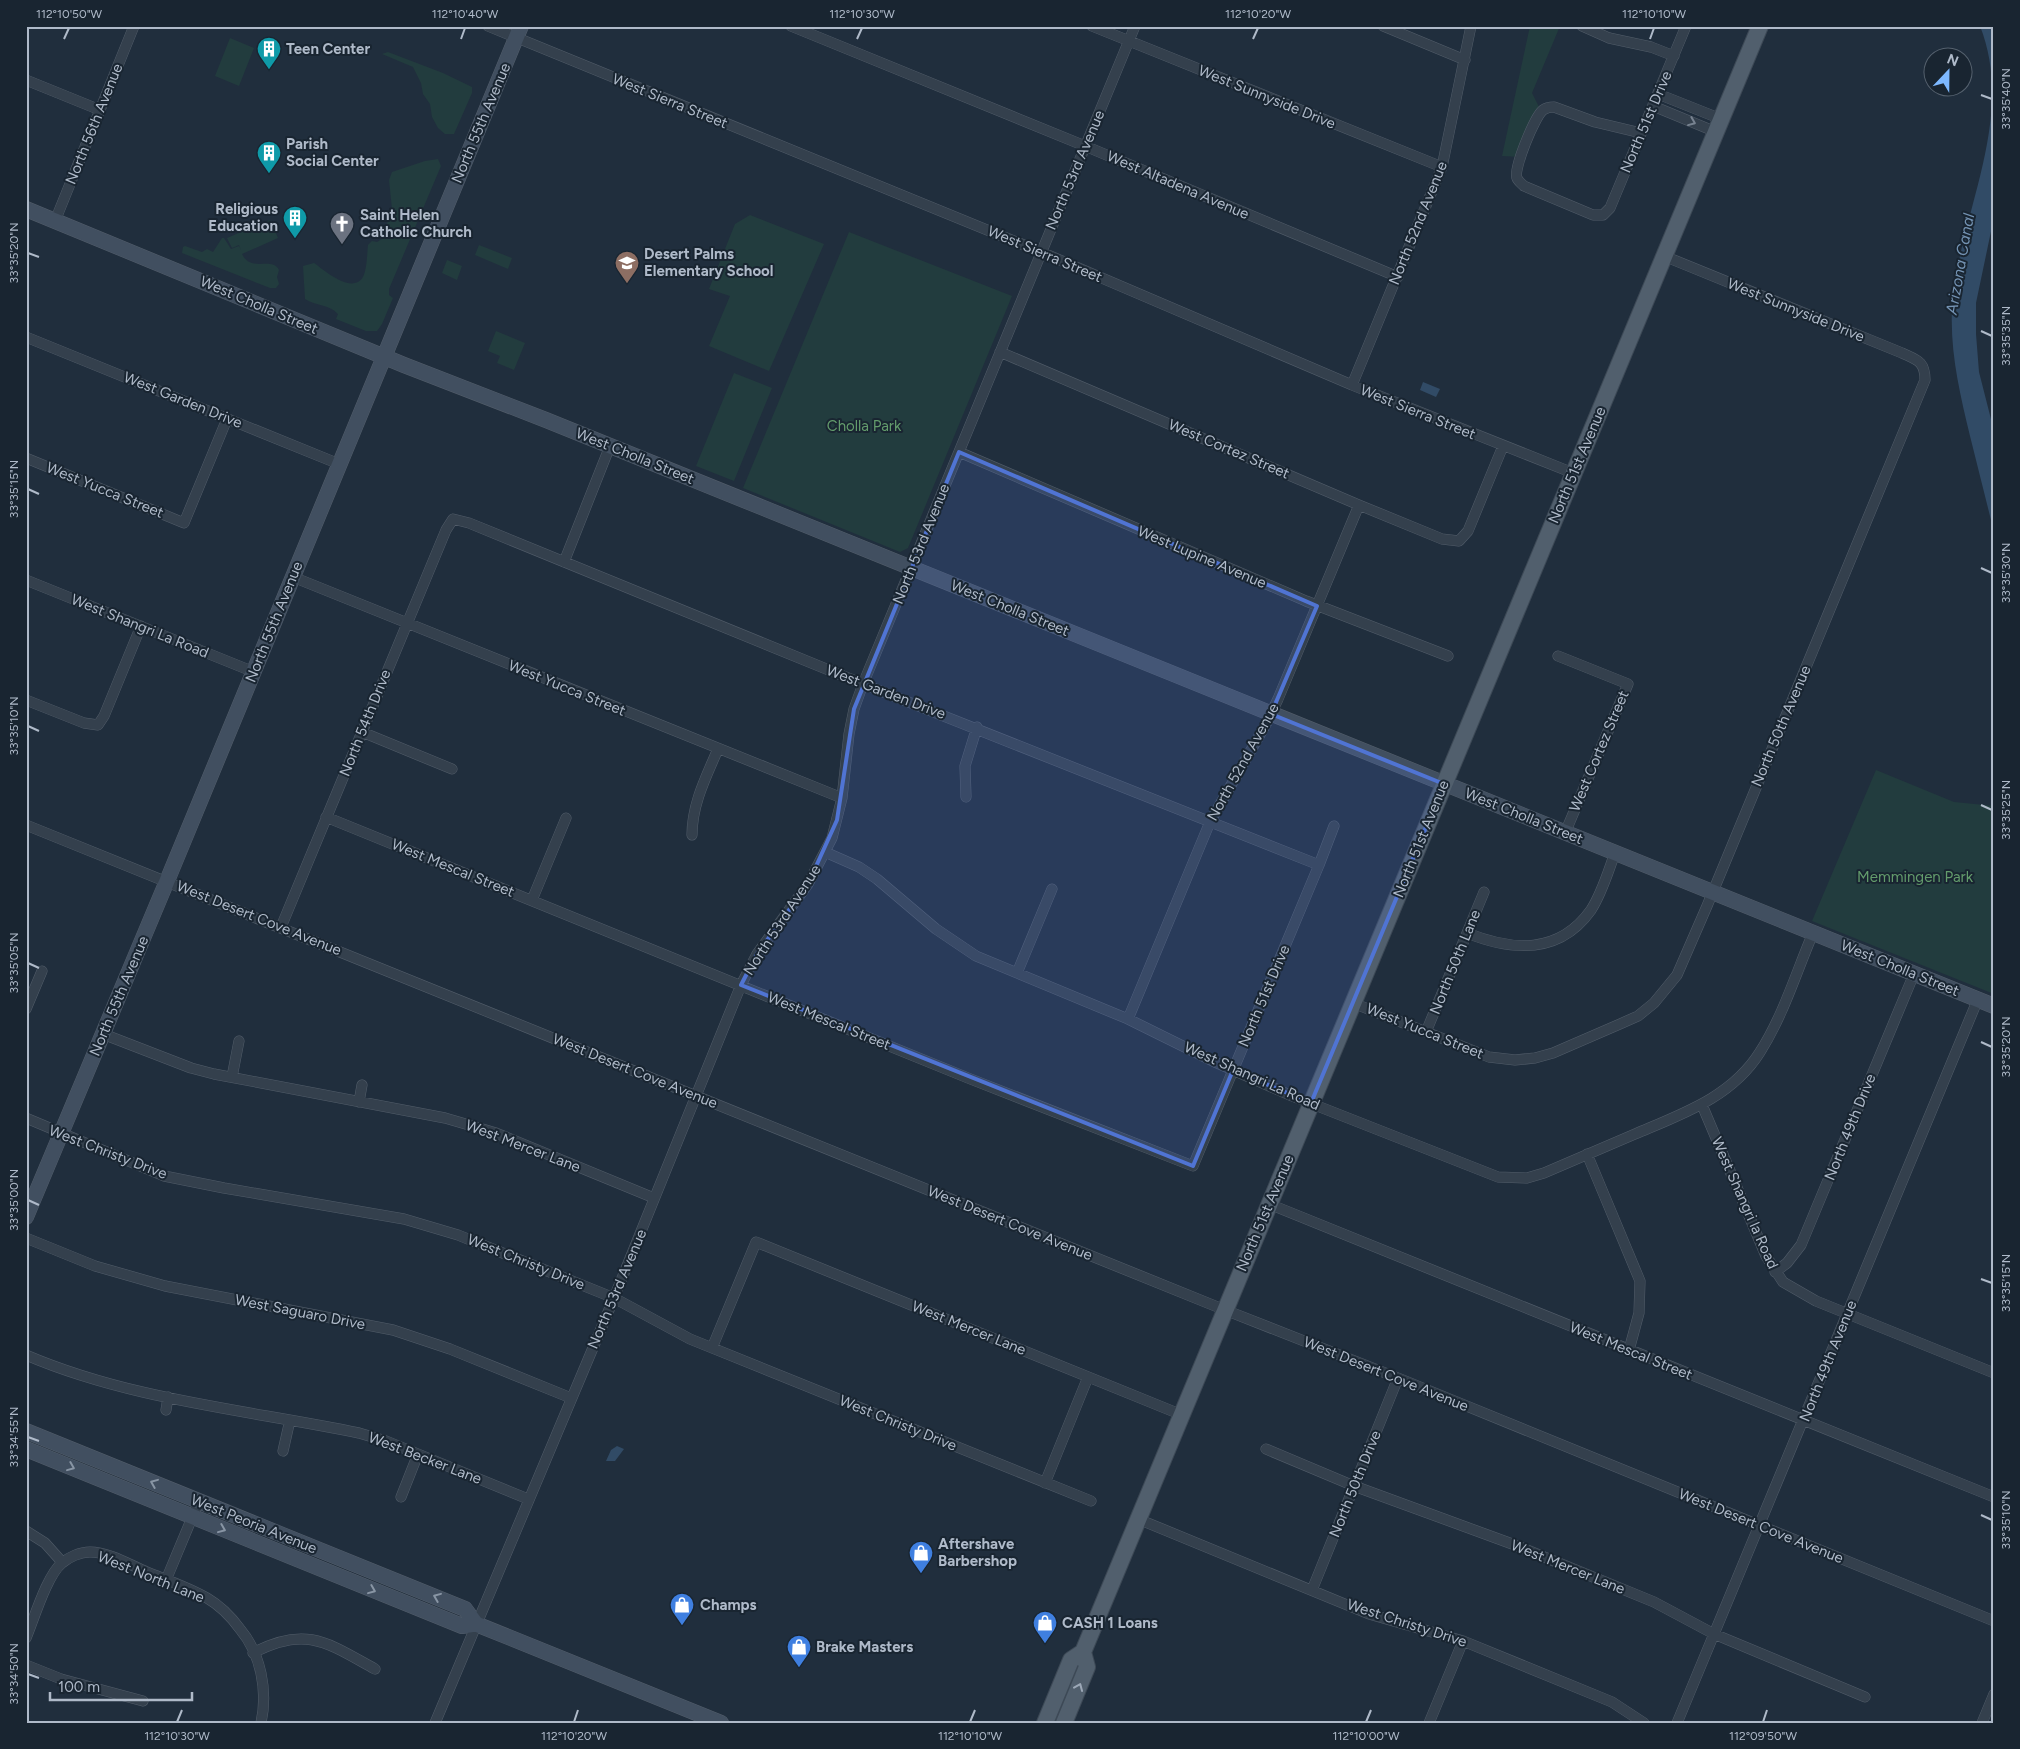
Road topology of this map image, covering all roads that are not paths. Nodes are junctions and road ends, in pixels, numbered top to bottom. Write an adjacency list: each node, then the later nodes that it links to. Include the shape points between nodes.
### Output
1 (134, 26): 18 (street, North 56th Avenue)
2 (488, 26): 11 (street)
3 (791, 26): 21 (street, West Altadena Avenue)
4 (1092, 26): 12 (street, West Sunnyside Drive)
5 (1135, 26): 12 (street, North 53rd Avenue)
6 (1383, 26): 14 (street)
7 (1471, 26): 14 (street, North 52nd Avenue)
8 (1582, 26): 13 (street, via 1609,38 1651,47)
9 (1686, 26): 13 (street, North 51st Drive)
10 (1760, 26): 19 (main road, North 51st Avenue)
11 (518, 32): 25 (street, West Sierra Street); 30 (street, North 55th Avenue)
12 (1129, 41): 21 (street, North 53rd Avenue); 22 (street, West Sunnyside Drive)
13 (1674, 56): 16 (street, North 51st Drive)
14 (1465, 60): 22 (street, North 52nd Avenue)
15 (26, 80): 18 (street)
16 (1658, 94): 17 (street, North 51st Drive); 19 (street)
17 (1653, 106): 19 (street, one-way to 19); 20 (street, North 51st Drive)
18 (100, 110): 24 (street, North 56th Avenue)
19 (1719, 126): 26 (main road, North 51st Avenue)
20 (1642, 133): 20 (street, North 51st Drive, via 1610,208 1603,215 1593,215 1524,186 1517,180 1516,172 1532,130 1541,111 1547,108 1554,107 1595,122)
21 (1085, 146): 25 (street, North 53rd Avenue); 27 (street, West Altadena Avenue)
22 (1442, 167): 27 (street, North 52nd Avenue)
23 (26, 209): 24 (street, West Cholla Street)
24 (55, 221): 30 (street, West Cholla Street)
25 (1041, 252): 29 (street, North 53rd Avenue); 32 (street, West Sierra Street)
26 (1664, 256): 31 (street, West Sunnyside Drive, via 1902,353); 39 (main road, North 51st Avenue)
27 (1398, 277): 32 (street, North 52nd Avenue)
28 (26, 337): 33 (street, West Garden Drive)
29 (1000, 352): 36 (street, North 53rd Avenue); 40 (street, West Cortez Street)
30 (384, 356): 34 (street, West Cholla Street); 38 (street, North 55th Avenue)
31 (1925, 368): 75 (street, North 50th Avenue, via 1925,380)
32 (1352, 385): 35 (street, West Sierra Street)
33 (227, 418): 37 (street, West Yucca Street, via 184,522); 38 (street, West Garden Drive)
34 (610, 446): 42 (street); 43 (street, West Cholla Street)
35 (1503, 446): 39 (street, West Sierra Street); 40 (street, West Cortez Street, via 1468,531 1459,541 1442,539)
36 (959, 452): 43 (street, North 53rd Avenue); 46 (street, West Lupine Avenue)
37 (26, 458)
38 (339, 464): 44 (street, North 55th Avenue)
39 (1573, 474): 59 (main road, North 51st Avenue)
40 (1359, 505): 46 (street, North 52nd Avenue)
41 (453, 519): 42 (street, West Garden Drive); 47 (street, North 54th Drive)
42 (564, 562): 52 (street, West Garden Drive)
43 (911, 568): 52 (street, North 53rd Avenue); 54 (street, West Cholla Street)
44 (293, 577): 47 (street, West Yucca Street); 51 (street, North 55th Avenue)
45 (26, 580): 48 (street, West Shangri La Road)
46 (1317, 606): 49 (street, West Lupine Avenue); 54 (street, North 52nd Avenue)
47 (406, 623): 56 (street, North 54th Drive); 57 (street, West Yucca Street)
48 (141, 626): 51 (street, West Shangri La Road); 53 (street, via 98,725 84,723)
49 (1448, 656)
50 (1558, 656): 67 (street, West Cortez Street, via 1628,684)
51 (254, 672): 72 (street, North 55th Avenue)
52 (863, 684): 55 (street, West Garden Drive); 60 (street, North 53rd Avenue, via 849,734)
53 (26, 700)
54 (1271, 714): 59 (street, West Cholla Street); 64 (street, North 52nd Avenue)
55 (977, 727): 61 (street, via 966,766); 64 (street, West Garden Drive)
56 (362, 732): 58 (street); 62 (street, North 54th Drive)
57 (718, 749): 60 (street, West Yucca Street); 68 (street, via 695,805)
58 (452, 769)
59 (1444, 784): 67 (street, West Cholla Street); 85 (main road, North 51st Avenue)
60 (842, 798): 69 (street, North 53rd Avenue)
61 (966, 798)
62 (326, 817): 76 (street, West Mescal Street); 77 (street, North 54th Drive)
63 (566, 818): 76 (street)
64 (1210, 822): 71 (street, West Garden Drive); 88 (street, North 52nd Avenue)
65 (26, 825): 72 (street, West Desert Cove Avenue)
66 (1334, 826): 71 (street, North 51st Drive)
67 (1565, 833): 70 (street, West Cholla Street)
68 (692, 835)
69 (826, 852): 81 (street, West Shangri La Road, via 877,880 968,951); 83 (street, North 53rd Avenue, via 808,884 757,954)
70 (1615, 854): 75 (street, West Cholla Street); 78 (street, via 1591,909 1566,934 1530,946 1510,946 1488,942)
71 (1319, 865): 93 (street, North 51st Drive)
72 (167, 881): 77 (street, West Desert Cove Avenue); 90 (street, North 55th Avenue)
73 (1052, 889): 81 (street)
74 (1484, 892): 78 (street, North 50th Lane)
75 (1712, 892): 79 (street, West Cholla Street); 91 (street, North 50th Avenue, via 1677,975 1665,991 1638,1016)
76 (532, 900): 83 (street, West Mescal Street)
77 (280, 927): 96 (street, West Desert Cove Avenue)
78 (1467, 933): 89 (street, North 50th Lane)
79 (1813, 933): 82 (street, West Cholla Street); 99 (street, West Shangri La Road, via 1773,1029 1759,1053 1730,1085)
80 (42, 971): 87 (street)
81 (1017, 973): 88 (street, West Shangri La Road)
82 (1914, 974): 84 (street, West Cholla Street); 108 (street, North 49th Drive, via 1801,1245)
83 (741, 985): 96 (street, North 53rd Avenue); 103 (street, West Mescal Street)
84 (1978, 999): 86 (street, West Cholla Street); 111 (street, North 49th Avenue)
85 (1353, 1003): 89 (street, West Yucca Street); 98 (main road, North 51st Avenue)
86 (1994, 1006)
87 (26, 1009)
88 (1128, 1019): 93 (street, West Shangri La Road)
89 (1426, 1032): 91 (street, West Yucca Street, via 1489,1057 1515,1060 1553,1053)
90 (103, 1034): 94 (street, West Mercer Lane, via 191,1068); 101 (street, North 55th Avenue)
91 (1584, 1039)
92 (239, 1040): 94 (street)
93 (1233, 1070): 98 (street, West Shangri La Road); 103 (street, North 51st Drive)
94 (232, 1077): 97 (street, West Mercer Lane)
95 (362, 1085): 97 (street)
96 (697, 1096): 104 (street, North 53rd Avenue); 110 (street, West Desert Cove Avenue)
97 (359, 1102): 104 (street, West Mercer Lane, via 445,1118 496,1133)
98 (1311, 1103): 102 (street, West Shangri La Road, via 1498,1177 1526,1178); 105 (main road, North 51st Avenue)
99 (1702, 1105): 102 (street, West Shangri La Road); 108 (street, West Shangri la Road)
100 (26, 1118): 101 (street, West Christy Drive)
101 (61, 1134): 106 (street, North 55th Avenue); 109 (street, West Christy Drive, via 164,1176 404,1219 476,1242)
102 (1587, 1154): 113 (street, via 1640,1281 1639,1313)
103 (1193, 1166)
104 (654, 1198): 109 (street, North 53rd Avenue)
105 (1269, 1204): 110 (main road, North 51st Avenue); 113 (street, West Mescal Street)
106 (26, 1217)
107 (26, 1238): 119 (street, West Saguaro Drive, via 131,1278 393,1330 450,1349)
108 (1775, 1272): 111 (street, West Shangri la Road, via 1798,1293)
109 (614, 1298): 112 (street, West Christy Drive); 119 (street, North 53rd Avenue)
110 (1225, 1310): 117 (street, West Desert Cove Avenue); 121 (main road, North 51st Avenue)
111 (1847, 1314): 115 (street, West Shangri la Road); 123 (street, North 49th Avenue)
112 (712, 1348): 116 (street, West Mercer Lane, via 756,1242); 129 (street, West Christy Drive)
113 (1629, 1350): 123 (street, West Mescal Street)
114 (26, 1355): 118 (street, West Becker Lane, via 78,1376)
115 (1994, 1374)
116 (1088, 1377): 121 (street, West Mercer Lane); 129 (street)
117 (1398, 1378): 130 (street, North 50th Drive); 138 (street, West Desert Cove Avenue)
118 (168, 1397): 120 (street); 122 (street, West Becker Lane)
119 (571, 1398): 133 (street, North 53rd Avenue)
120 (166, 1410)
121 (1182, 1415): 137 (main road, North 51st Avenue)
122 (290, 1420): 127 (street); 128 (street, West Becker Lane, via 358,1433)
123 (1804, 1420): 132 (street, West Mescal Street); 138 (street, North 49th Avenue)
124 (26, 1432): 134 (street, West Peoria Avenue, one-way to 124)
125 (26, 1449): 136 (street, West Peoria Avenue, one-way to 136)
126 (1266, 1449): 130 (street, West Mercer Lane)
127 (283, 1451)
128 (418, 1454): 131 (street); 133 (street, West Becker Lane)
129 (1045, 1483): 135 (street, West Christy Drive)
130 (1354, 1486): 142 (street, North 50th Drive); 145 (street, West Mercer Lane, via 1490,1535 1645,1598)
131 (401, 1497)
132 (1994, 1497)
133 (528, 1499): 144 (street, North 53rd Avenue)
134 (199, 1501): 136 (street); 144 (street, West Peoria Avenue, one-way to 134, via 465,1609)
135 (1091, 1501)
136 (193, 1517): 141 (street); 144 (street, West Peoria Avenue, one-way to 144, via 462,1626)
137 (1138, 1519): 142 (street, West Christy Drive); 149 (main road, North 51st Avenue)
138 (1759, 1526): 143 (street, West Desert Cove Avenue); 145 (street, North 49th Avenue)
139 (26, 1531): 140 (street, via 45,1543)
140 (62, 1562): 141 (street, West North Lane, via 90,1552); 146 (street)
141 (166, 1580): 148 (street, West North Lane, via 208,1599 227,1614 241,1629)
142 (1312, 1590): 147 (street, West Christy Drive, via 1369,1614)
143 (1994, 1621)
144 (476, 1624): 156 (street, North 53rd Avenue); 157 (street, West Peoria Avenue)
145 (1714, 1634): 153 (street, West Mercer Lane); 162 (street, North 49th Avenue)
146 (26, 1638)
147 (1463, 1641): 160 (street); 161 (street, West Christy Drive, via 1612,1702)
148 (254, 1652): 151 (street, via 286,1639 319,1641); 155 (street, West North Lane, via 264,1688)
149 (1082, 1652): 158 (main road, North 51st Avenue, via 1071,1660); 159 (main road, North 51st Avenue, one-way to 149, via 1087,1667)
150 (26, 1665): 154 (street, via 61,1679)
151 (375, 1669)
152 (1994, 1694): 163 (street)
153 (1865, 1697)
154 (143, 1701)
155 (261, 1723)
156 (435, 1723)
157 (721, 1723)
158 (1045, 1723)
159 (1064, 1723)
160 (1430, 1723)
161 (1644, 1723)
162 (1677, 1723)
163 (1982, 1723)

